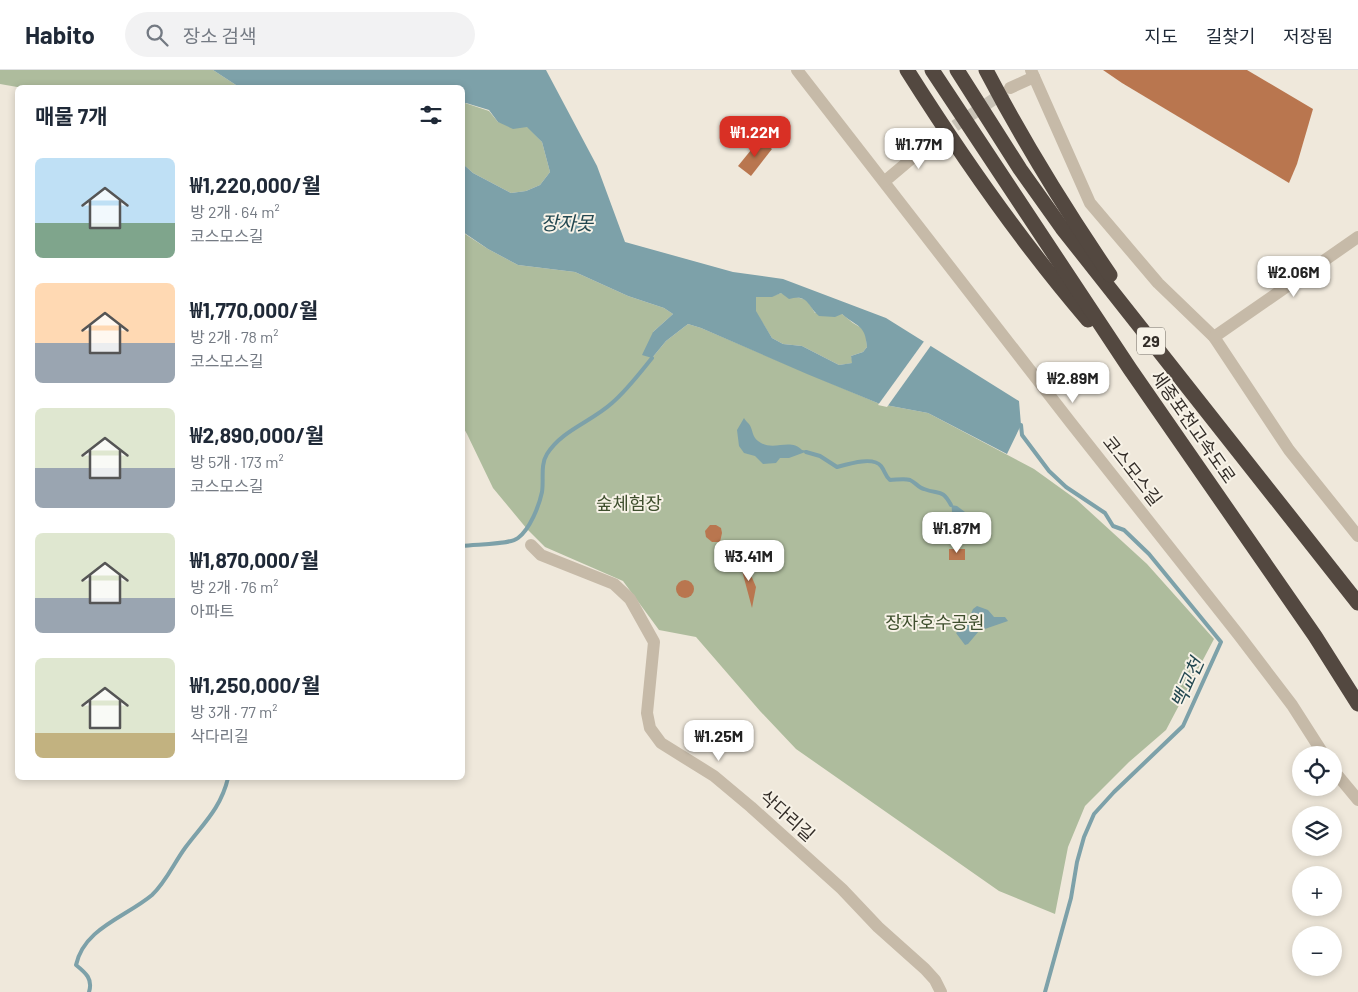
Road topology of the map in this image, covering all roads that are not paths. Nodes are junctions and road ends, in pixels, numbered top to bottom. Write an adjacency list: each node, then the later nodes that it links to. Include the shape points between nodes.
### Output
1 (797, 70): 9 (street, 코스모스길)
2 (907, 70): 13 (highway, via 997,204 1062,290)
3 (932, 70): 13 (highway, 세종포천고속도로 / 29)
4 (957, 70): 12 (highway, 세종포천고속도로 / 29, via 1062,228)
5 (986, 70): 12 (highway, via 1078,228 1139,316)
6 (1032, 74): 7 (street); 11 (street, via 1090,203 1158,283)
7 (1010, 88)
8 (936, 138): 9 (street)
9 (885, 181): 18 (street, 코스모스길, via 1238,634 1292,705)
10 (1358, 237): 11 (street)
11 (1214, 337): 14 (street, via 1289,450)
12 (1159, 352): 16 (highway, 세종포천고속도로 / 29)
13 (1130, 369): 17 (highway, 세종포천고속도로 / 29)
14 (1358, 536)
15 (531, 545): 21 (street, 삭다리길, via 541,555 614,584 630,599 654,642 648,713 650,728 660,743 714,776 751,807 925,969)
16 (1358, 603)
17 (1358, 704)
18 (1318, 746)
19 (1342, 781): 20 (street)
20 (1358, 800)
21 (940, 992)

